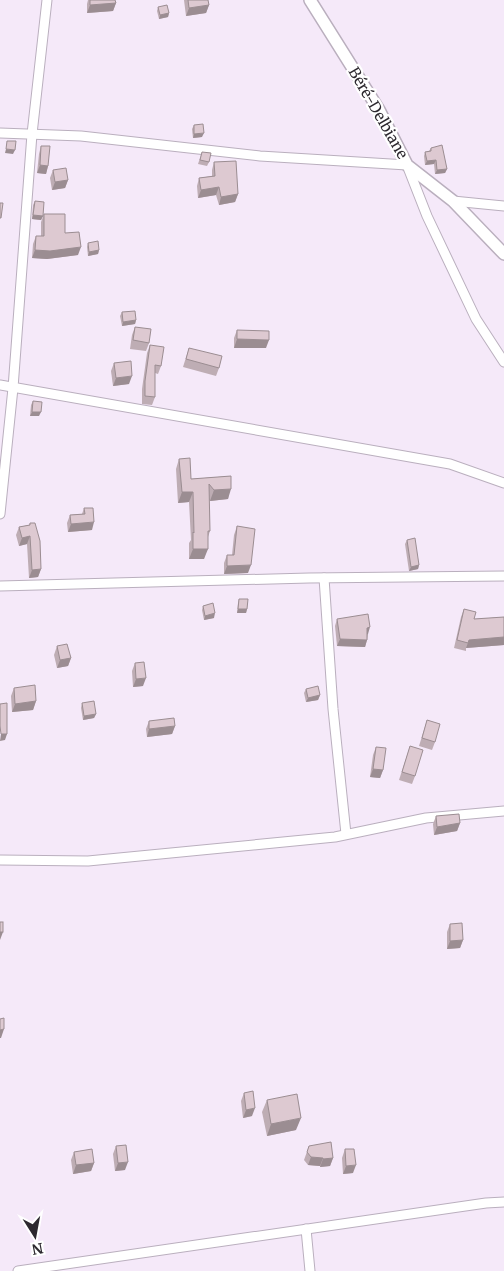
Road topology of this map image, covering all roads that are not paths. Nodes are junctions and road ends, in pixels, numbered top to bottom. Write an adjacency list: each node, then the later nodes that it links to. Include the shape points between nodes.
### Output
1 (47, 0): 4 (street)
2 (310, 0): 5 (street, Béré-Delbiane, via 379,110)
3 (0, 133): 4 (street)
4 (32, 134): 5 (street, via 81,136 260,156); 11 (street)
5 (407, 165): 6 (street, Béré-Delbiane); 9 (street, via 427,216 476,319)
6 (453, 201): 7 (street); 8 (street, Béré-Delbiane)
7 (504, 206)
8 (504, 254)
9 (504, 362)
10 (0, 385): 11 (street)
11 (13, 388): 12 (street, via 450,464); 13 (street)
12 (504, 483)
13 (0, 514)
14 (504, 576): 15 (street)
15 (324, 578): 16 (street); 18 (street)
16 (0, 586)
17 (504, 811): 18 (street, via 426,818)
18 (346, 834): 19 (street, via 88,861)
19 (0, 860)
20 (504, 1202): 21 (street)
21 (306, 1229): 22 (street); 23 (street)
22 (18, 1271)
23 (310, 1271)

